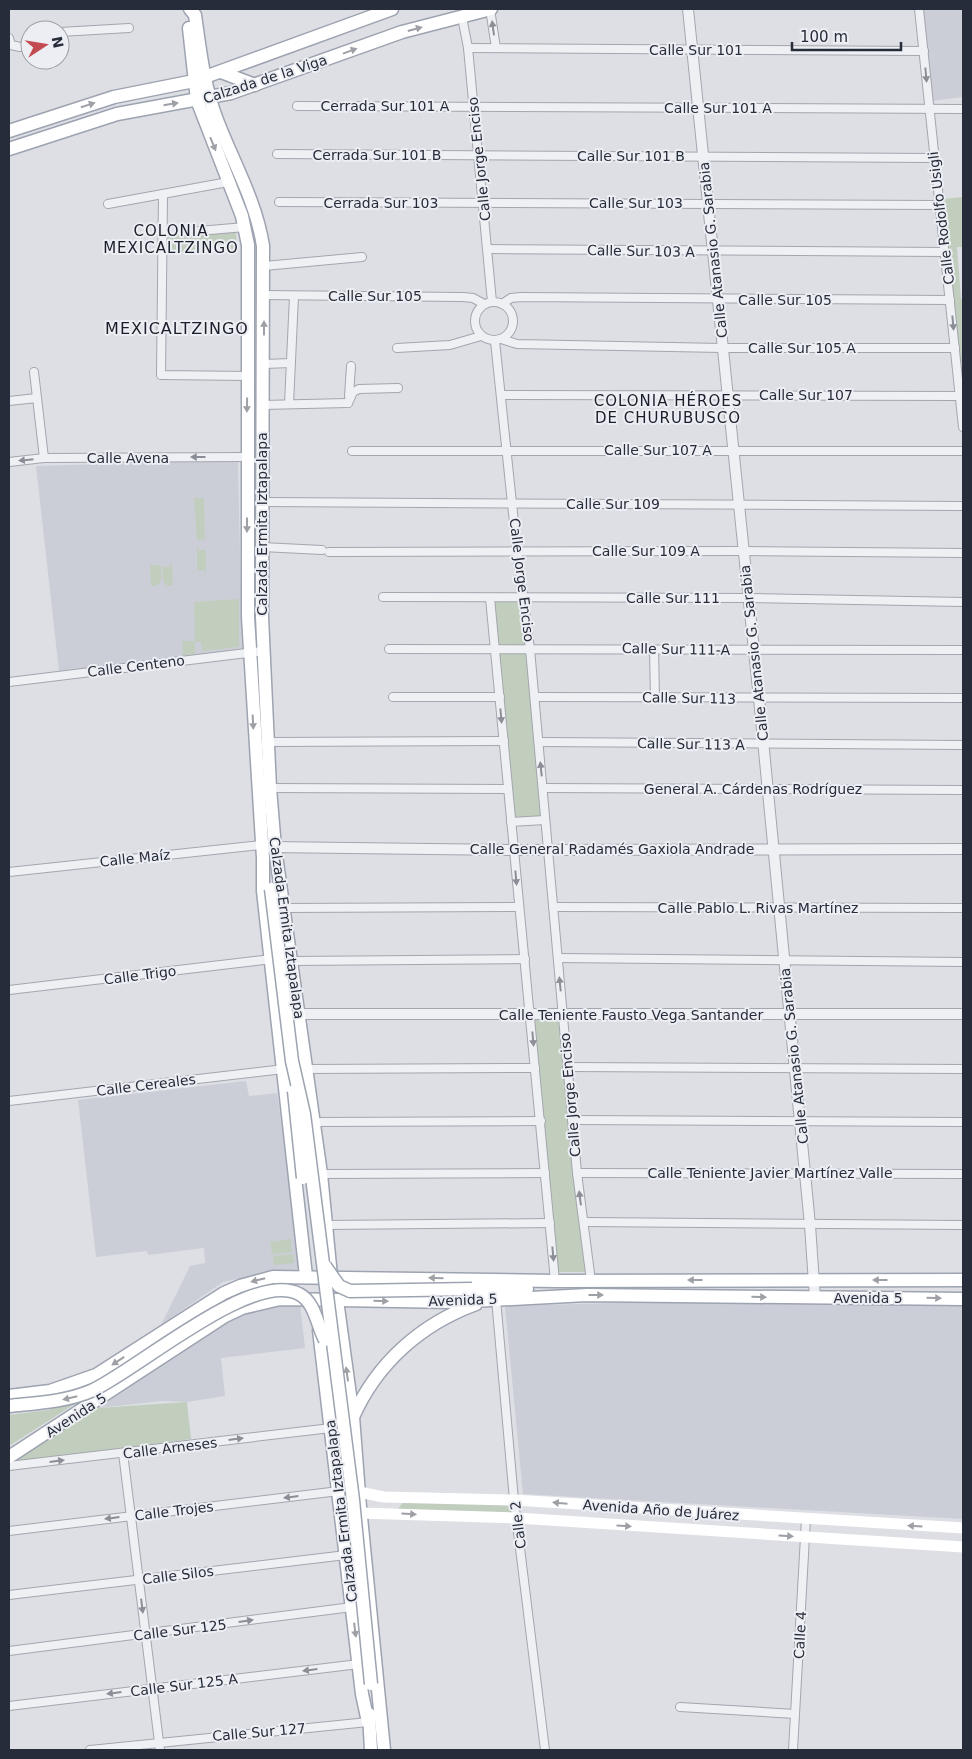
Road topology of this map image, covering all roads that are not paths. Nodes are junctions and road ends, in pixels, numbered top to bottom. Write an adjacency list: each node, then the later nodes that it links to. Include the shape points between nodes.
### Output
1 (188, 9): 16 (main road, Calzada Ermita Iztapalapa)
2 (392, 9): 15 (main road, Calzada de la Viga)
3 (491, 9): 6 (main road, Calzada de la Viga); 12 (street, one-way to 3)
4 (688, 9): 13 (street, Calle Atanasio G. Sarabia)
5 (919, 9): 14 (street, Calle Rodolfo Usigli)
6 (462, 17): 11 (street, Calle Jorge Enciso); 17 (main road, Calzada de la Viga, one-way to 6, via 402,32)
7 (129, 28): 8 (street)
8 (70, 31)
9 (9, 38): 10 (street, via 12,45)
10 (20, 46)
11 (468, 48): 12 (street, Calle Sur 101); 20 (street, Calle Jorge Enciso)
12 (496, 48): 13 (street, Calle Sur 101)
13 (692, 50): 14 (street, Calle Sur 101); 21 (street, Calle Atanasio G. Sarabia)
14 (924, 51): 22 (street, Calle Rodolfo Usigli, one-way to 22)
15 (221, 72): 16 (main road, Calzada de la Viga); 17 (main road)
16 (199, 79): 18 (main road, Calzada Ermita Iztapalapa); 24 (main road, Calzada de la Viga, one-way to 16, via 114,97)
17 (255, 85): 18 (main road, Calzada de la Viga)
18 (203, 99): 25 (main road, Calzada Ermita Iztapalapa); 27 (main road, Calzada de la Viga, one-way to 18, via 117,114)
19 (297, 106): 20 (street, Cerrada Sur 101 A)
20 (473, 106): 21 (street, Calle Sur 101 A); 30 (street, Calle Jorge Enciso)
21 (698, 108): 22 (street, Calle Sur 101 A); 31 (street, Calle Atanasio G. Sarabia)
22 (929, 109): 23 (street, Calle Sur 101 A); 32 (street, Calle Rodolfo Usigli)
23 (963, 109)
24 (58, 114): 26 (main road, Calzada de la Viga); 27 (main road)
25 (211, 122): 33 (main road, Calzada Ermita Iztapalapa, one-way to 33); 46 (main road, Calzada Ermita Iztapalapa, via 259,222)
26 (9, 131)
27 (63, 131): 28 (main road, Calzada de la Viga)
28 (9, 149)
29 (277, 154): 30 (street, Cerrada Sur 101 B)
30 (478, 155): 31 (street, Calle Sur 101 B); 36 (street, Calle Jorge Enciso)
31 (703, 156): 32 (street, Calle Sur 101 B); 37 (street, Calle Atanasio G. Sarabia)
32 (934, 158): 39 (street, Calle Rodolfo Usigli)
33 (228, 182): 34 (street); 40 (main road, Calzada Ermita Iztapalapa)
34 (163, 194): 38 (street); 62 (street, via 160,375)
35 (279, 202): 36 (street, Cerrada Sur 103)
36 (483, 203): 37 (street, Calle Sur 103); 42 (street, Calle Jorge Enciso)
37 (709, 203): 39 (street, Calle Sur 103); 43 (street, Calle Atanasio G. Sarabia)
38 (108, 204)
39 (940, 206): 44 (street, Calle Rodolfo Usigli)
40 (245, 227): 41 (street); 62 (main road, Calzada Ermita Iztapalapa, via 248,245)
41 (187, 232)
42 (488, 249): 43 (street, Calle Sur 103 A); 51 (street, Calle Jorge Enciso)
43 (713, 251): 44 (street, Calle Sur 103 A); 49 (street, Calle Atanasio G. Sarabia)
44 (945, 252): 50 (street, Calle Rodolfo Usigli)
45 (362, 257): 46 (street)
46 (264, 266): 47 (main road, Calzada Ermita Iztapalapa)
47 (264, 296): 48 (street, Calle Sur 105); 59 (main road, Calzada Ermita Iztapalapa, one-way to 47)
48 (294, 296): 51 (street, Calle Sur 105, via 463,296); 58 (street)
49 (718, 300): 50 (street, Calle Sur 105); 52 (street, Calle Sur 105, via 521,297); 56 (street, Calle Atanasio G. Sarabia)
50 (950, 300): 57 (street, Calle Rodolfo Usigli, one-way to 57)
51 (488, 303): 52 (street); 53 (street, via 479,309 474,323)
52 (502, 304): 54 (street, via 512,315 513,322 507,335)
53 (481, 336): 54 (street); 55 (street, via 450,345)
54 (498, 340): 56 (street, Calle Sur 105 A, via 517,344); 65 (street, Calle Jorge Enciso)
55 (397, 348)
56 (722, 348): 57 (street, Calle Sur 105 A); 64 (street, Calle Atanasio G. Sarabia)
57 (955, 348): 66 (street, Calle Rodolfo Usigli)
58 (291, 363): 59 (street); 70 (street)
59 (264, 364): 71 (main road, Calzada Ermita Iztapalapa)
60 (351, 366): 69 (street)
61 (34, 372): 67 (street)
62 (248, 376): 77 (main road, Calzada Ermita Iztapalapa, one-way to 77)
63 (398, 388): 69 (street, via 359,389 353,392)
64 (727, 394): 65 (street, Calle Sur 107); 66 (street, Calle Sur 107); 73 (street, Calle Atanasio G. Sarabia)
65 (502, 395): 75 (street, Calle Jorge Enciso)
66 (960, 396): 72 (street, Calle Rodolfo Usigli)
67 (37, 398): 68 (street); 78 (street)
68 (9, 401)
69 (348, 403): 70 (street)
70 (289, 404): 71 (street)
71 (262, 405): 80 (main road, Calzada Ermita Iztapalapa)
72 (963, 427)
73 (733, 450): 75 (street, Calle Sur 107 A); 76 (street, Calle Sur 107 A); 82 (street, Calle Atanasio G. Sarabia)
74 (352, 451): 75 (street, Calle Sur 107 A)
75 (507, 451): 81 (street, Calle Jorge Enciso)
76 (963, 451)
77 (247, 457): 78 (street, Calle Avena, one-way to 78); 93 (main road, Calzada Ermita Iztapalapa, one-way to 93)
78 (44, 458): 79 (street, Calle Avena, one-way to 79)
79 (9, 462)
80 (262, 502): 81 (street, Calle Sur 109); 84 (main road, Calzada Ermita Iztapalapa)
81 (513, 504): 82 (street, Calle Sur 109); 85 (street, Calle Jorge Enciso)
82 (738, 504): 83 (street, Calle Sur 109); 86 (street, Calle Atanasio G. Sarabia)
83 (963, 506)
84 (262, 547): 85 (street, Calle Sur 109 A, via 325,551); 94 (main road, Calzada Ermita Iztapalapa)
85 (517, 551): 86 (street, Calle Sur 109 A); 89 (street, Calle Jorge Enciso)
86 (743, 551): 87 (street, Calle Sur 109 A); 91 (street, Calle Atanasio G. Sarabia)
87 (963, 554)
88 (383, 597): 90 (street, Calle Sur 111)
89 (523, 597): 90 (street, Calle Sur 111); 91 (street, Calle Sur 111); 98 (street, Calle Jorge Enciso)
90 (490, 598): 97 (street)
91 (749, 598): 92 (street, Calle Sur 111); 99 (street, Calle Atanasio G. Sarabia)
92 (963, 602)
93 (248, 617): 94 (main road); 102 (main road, Calzada Ermita Iztapalapa)
94 (262, 617): 101 (main road, Calzada Ermita Iztapalapa)
95 (388, 648): 97 (street, Calle Sur 111-A)
96 (654, 648): 98 (street, Calle Sur 111-A); 99 (street, Calle Sur 111-A); 109 (street)
97 (496, 649): 98 (street, Calle Sur 111-A); 107 (street)
98 (530, 649): 108 (street, Calle Jorge Enciso)
99 (754, 650): 100 (street, Calle Sur 111-A); 111 (street, Calle Atanasio G. Sarabia)
100 (963, 650)
101 (263, 652): 102 (street, Calle Centeno); 104 (main road, Calzada Ermita Iztapalapa)
102 (249, 653): 103 (street, Calle Centeno); 105 (main road, Calzada Ermita Iztapalapa)
103 (9, 682)
104 (264, 685): 105 (main road); 113 (main road, Calzada Ermita Iztapalapa)
105 (251, 686): 124 (main road, Calzada Ermita Iztapalapa, one-way to 124)
106 (393, 697): 107 (street)
107 (500, 697): 112 (street, one-way to 112)
108 (535, 697): 109 (street, Calle Sur 113); 114 (street, Calle Jorge Enciso)
109 (655, 697): 111 (street, Calle Sur 113)
110 (963, 698): 111 (street, Calle Sur 113)
111 (759, 699): 115 (street, Calle Atanasio G. Sarabia)
112 (504, 741): 113 (street); 118 (street)
113 (267, 742): 117 (main road, Calzada Ermita Iztapalapa)
114 (539, 742): 115 (street, Calle Sur 113 A); 119 (street, Calle Jorge Enciso, one-way to 114)
115 (763, 744): 116 (street, Calle Sur 113 A); 120 (street, Calle Atanasio G. Sarabia)
116 (963, 745)
117 (270, 788): 118 (street); 125 (main road, Calzada Ermita Iztapalapa)
118 (508, 788): 123 (street)
119 (543, 788): 120 (street, General A. Cárdenas Rodríguez); 122 (street, Calle Jorge Enciso)
120 (767, 789): 121 (street, General A. Cárdenas Rodríguez); 126 (street, Calle Atanasio G. Sarabia)
121 (963, 790)
122 (545, 820): 123 (street); 128 (street, Calle Jorge Enciso)
123 (511, 822): 127 (street)
124 (261, 845): 125 (street, Calle General Radamés Gaxiola Andrade); 130 (main road, Calzada Ermita Iztapalapa); 131 (street, Calle Maíz)
125 (275, 848): 127 (street, Calle General Radamés Gaxiola Andrade); 134 (main road, Calzada Ermita Iztapalapa)
126 (774, 849): 128 (street, Calle General Radamés Gaxiola Andrade); 129 (street, Calle General Radamés Gaxiola Andrade); 135 (street, Calle Atanasio G. Sarabia)
127 (514, 850): 128 (street, Calle General Radamés Gaxiola Andrade); 132 (street, one-way to 132)
128 (548, 850): 133 (street, Calle Jorge Enciso)
129 (963, 850)
130 (262, 858): 139 (main road, Calzada Ermita Iztapalapa, via 262,891); 173 (main road, Calzada Ermita Iztapalapa, bridge, via 271,889 292,1061 304,1114)
131 (9, 872)
132 (519, 907): 134 (street); 138 (street)
133 (553, 907): 135 (street, Calle Pablo L. Rivas Martínez); 137 (street, Calle Jorge Enciso)
134 (283, 908): 140 (main road, Calzada Ermita Iztapalapa)
135 (780, 908): 136 (street, Calle Pablo L. Rivas Martínez); 141 (street, Calle Atanasio G. Sarabia)
136 (963, 908)
137 (558, 958): 141 (street); 146 (street, Calle Jorge Enciso, one-way to 137)
138 (525, 959): 140 (street); 148 (street)
139 (272, 960): 143 (street, Calle Trigo); 152 (main road, Calzada Ermita Iztapalapa)
140 (291, 961): 144 (main road, Calzada Ermita Iztapalapa)
141 (785, 962): 142 (street); 147 (street, Calle Atanasio G. Sarabia)
142 (963, 962)
143 (9, 990)
144 (298, 1014): 148 (street, Calle Teniente Fausto Vega Santander); 149 (main road, Calzada Ermita Iztapalapa)
145 (963, 1014): 147 (street, Calle Teniente Fausto Vega Santander)
146 (563, 1015): 147 (street, Calle Teniente Fausto Vega Santander); 148 (street, Calle Teniente Fausto Vega Santander); 150 (street, Calle Jorge Enciso)
147 (790, 1015): 154 (street, Calle Atanasio G. Sarabia)
148 (531, 1016): 151 (street, one-way to 151)
149 (303, 1050): 153 (main road, Calzada Ermita Iztapalapa); 186 (main road, Calzada Ermita Iztapalapa, bridge, via 294,1090 294,1110)
150 (567, 1067): 154 (street); 157 (street, Calle Jorge Enciso)
151 (535, 1068): 153 (street); 158 (street)
152 (284, 1069): 156 (street, Calle Cereales); 172 (main road, Calzada Ermita Iztapalapa)
153 (306, 1069): 159 (main road, Calzada Ermita Iztapalapa)
154 (795, 1069): 155 (street); 161 (street, Calle Atanasio G. Sarabia)
155 (963, 1070)
156 (9, 1101)
157 (572, 1120): 161 (street); 163 (street, Calle Jorge Enciso)
158 (541, 1121): 159 (street); 162 (street)
159 (314, 1122): 164 (main road, Calzada Ermita Iztapalapa)
160 (963, 1122): 161 (street)
161 (800, 1123): 165 (street, Calle Atanasio G. Sarabia)
162 (545, 1173): 164 (street); 168 (street)
163 (577, 1173): 165 (street, Calle Teniente Javier Martínez Valle); 167 (street, Calle Jorge Enciso, one-way to 163)
164 (321, 1174): 171 (main road, Calzada Ermita Iztapalapa)
165 (805, 1174): 166 (street, Calle Teniente Javier Martínez Valle); 169 (street, Calle Atanasio G. Sarabia)
166 (963, 1174)
167 (584, 1222): 169 (street); 179 (street, Calle Jorge Enciso)
168 (550, 1223): 171 (street); 178 (street, one-way to 178)
169 (810, 1225): 170 (street); 176 (street, Calle Atanasio G. Sarabia)
170 (963, 1225)
171 (327, 1230): 172 (main road, via 321,1245); 175 (main road, Calzada Ermita Iztapalapa)
172 (303, 1241): 174 (main road, Calzada Ermita Iztapalapa)
173 (321, 1254): 180 (main road, bridge, via 332,1278 350,1291 472,1288 533,1290); 222 (main road, Calzada Ermita Iztapalapa, bridge, via 353,1500 371,1684)
174 (306, 1276): 175 (main road, Avenida 5); 189 (main road, Avenida 5, one-way to 189, via 273,1277 239,1286 96,1375 50,1391)
175 (332, 1276): 178 (main road, Avenida 5, one-way to 175)
176 (814, 1280): 177 (main road, Avenida 5, one-way to 176); 179 (main road, Avenida 5, one-way to 179); 181 (street, Calle Atanasio G. Sarabia)
177 (963, 1280)
178 (555, 1281): 179 (main road, Avenida 5)
179 (591, 1281)
180 (560, 1296): 181 (main road, Avenida 5, one-way to 181); 182 (main road, Avenida 5)
181 (815, 1298): 183 (main road, Avenida 5, one-way to 183)
182 (495, 1299): 185 (main road, Avenida 5, one-way to 182, via 454,1302); 191 (main road, via 451,1314 413,1339 373,1381); 199 (street, Calle 2)
183 (963, 1299)
184 (315, 1300): 185 (main road, Avenida 5); 188 (main road, Calzada Ermita Iztapalapa); 194 (main road, Avenida 5, via 272,1300 226,1316)
185 (338, 1300): 187 (main road, Calzada Ermita Iztapalapa)
186 (325, 1340): 190 (main road, one-way to 190, bridge, via 304,1297 291,1292 268,1293 214,1313 117,1378 90,1391 62,1400); 197 (main road, Calzada Ermita Iztapalapa, via 334,1410 349,1482)
187 (344, 1352): 188 (main road, via 332,1347); 191 (main road, Calzada Ermita Iztapalapa, one-way to 187)
188 (323, 1356): 192 (main road, Calzada Ermita Iztapalapa)
189 (9, 1396)
190 (9, 1406)
191 (353, 1418): 197 (main road, Calzada Ermita Iztapalapa)
192 (331, 1428): 193 (street, Calle Arneses, one-way to 192); 196 (main road, Calzada Ermita Iztapalapa)
193 (123, 1453): 195 (street, Calle Arneses, one-way to 193); 203 (street)
194 (9, 1457)
195 (9, 1466)
196 (339, 1491): 203 (street, Calle Trojes, one-way to 203); 211 (main road, Calzada Ermita Iztapalapa)
197 (359, 1492): 198 (main road, Avenida Año de Juárez); 201 (main road, Calzada Ermita Iztapalapa)
198 (384, 1497): 199 (main road, Avenida Año de Juárez); 202 (main road)
199 (514, 1500): 200 (main road, Avenida Año de Juárez, one-way to 199); 204 (street, Calle 2)
200 (585, 1505): 205 (main road, Avenida Año de Juárez); 206 (main road)
201 (360, 1513): 202 (main road, Avenida Año de Juárez); 226 (main road, Calzada Ermita Iztapalapa)
202 (384, 1513): 204 (main road, Avenida Año de Juárez, one-way to 204)
203 (132, 1516): 208 (street, Calle Trojes, one-way to 208); 212 (street)
204 (517, 1518): 206 (main road, Avenida Año de Juárez); 227 (street, Calle 2)
205 (806, 1519): 207 (main road, Avenida Año de Juárez, one-way to 205); 209 (street, Calle 4)
206 (583, 1523): 209 (main road, Avenida Año de Juárez, one-way to 209)
207 (963, 1528)
208 (9, 1531)
209 (805, 1538): 210 (main road, Avenida Año de Juárez); 221 (street, Calle 4)
210 (963, 1547)
211 (346, 1555): 212 (street, Calle Silos); 214 (main road, Calzada Ermita Iztapalapa)
212 (139, 1580): 213 (street, Calle Silos); 215 (street, one-way to 215)
213 (9, 1596)
214 (352, 1607): 215 (street, Calle Sur 125, one-way to 214); 217 (main road, Calzada Ermita Iztapalapa, one-way to 217)
215 (146, 1634): 216 (street, Calle Sur 125); 218 (street)
216 (9, 1651)
217 (359, 1664): 218 (street, Calle Sur 125 A, one-way to 218); 222 (main road, Calzada Ermita Iztapalapa)
218 (153, 1689): 219 (street, Calle Sur 125 A, one-way to 219); 223 (street)
219 (9, 1706)
220 (680, 1707): 221 (street)
221 (795, 1714): 228 (street, Calle 4)
222 (368, 1722): 223 (street, Calle Sur 127); 225 (main road, Calzada Ermita Iztapalapa)
223 (160, 1746): 224 (street, Calle Sur 127)
224 (90, 1750)
225 (371, 1750)
226 (384, 1750)
227 (545, 1750)
228 (793, 1750)

